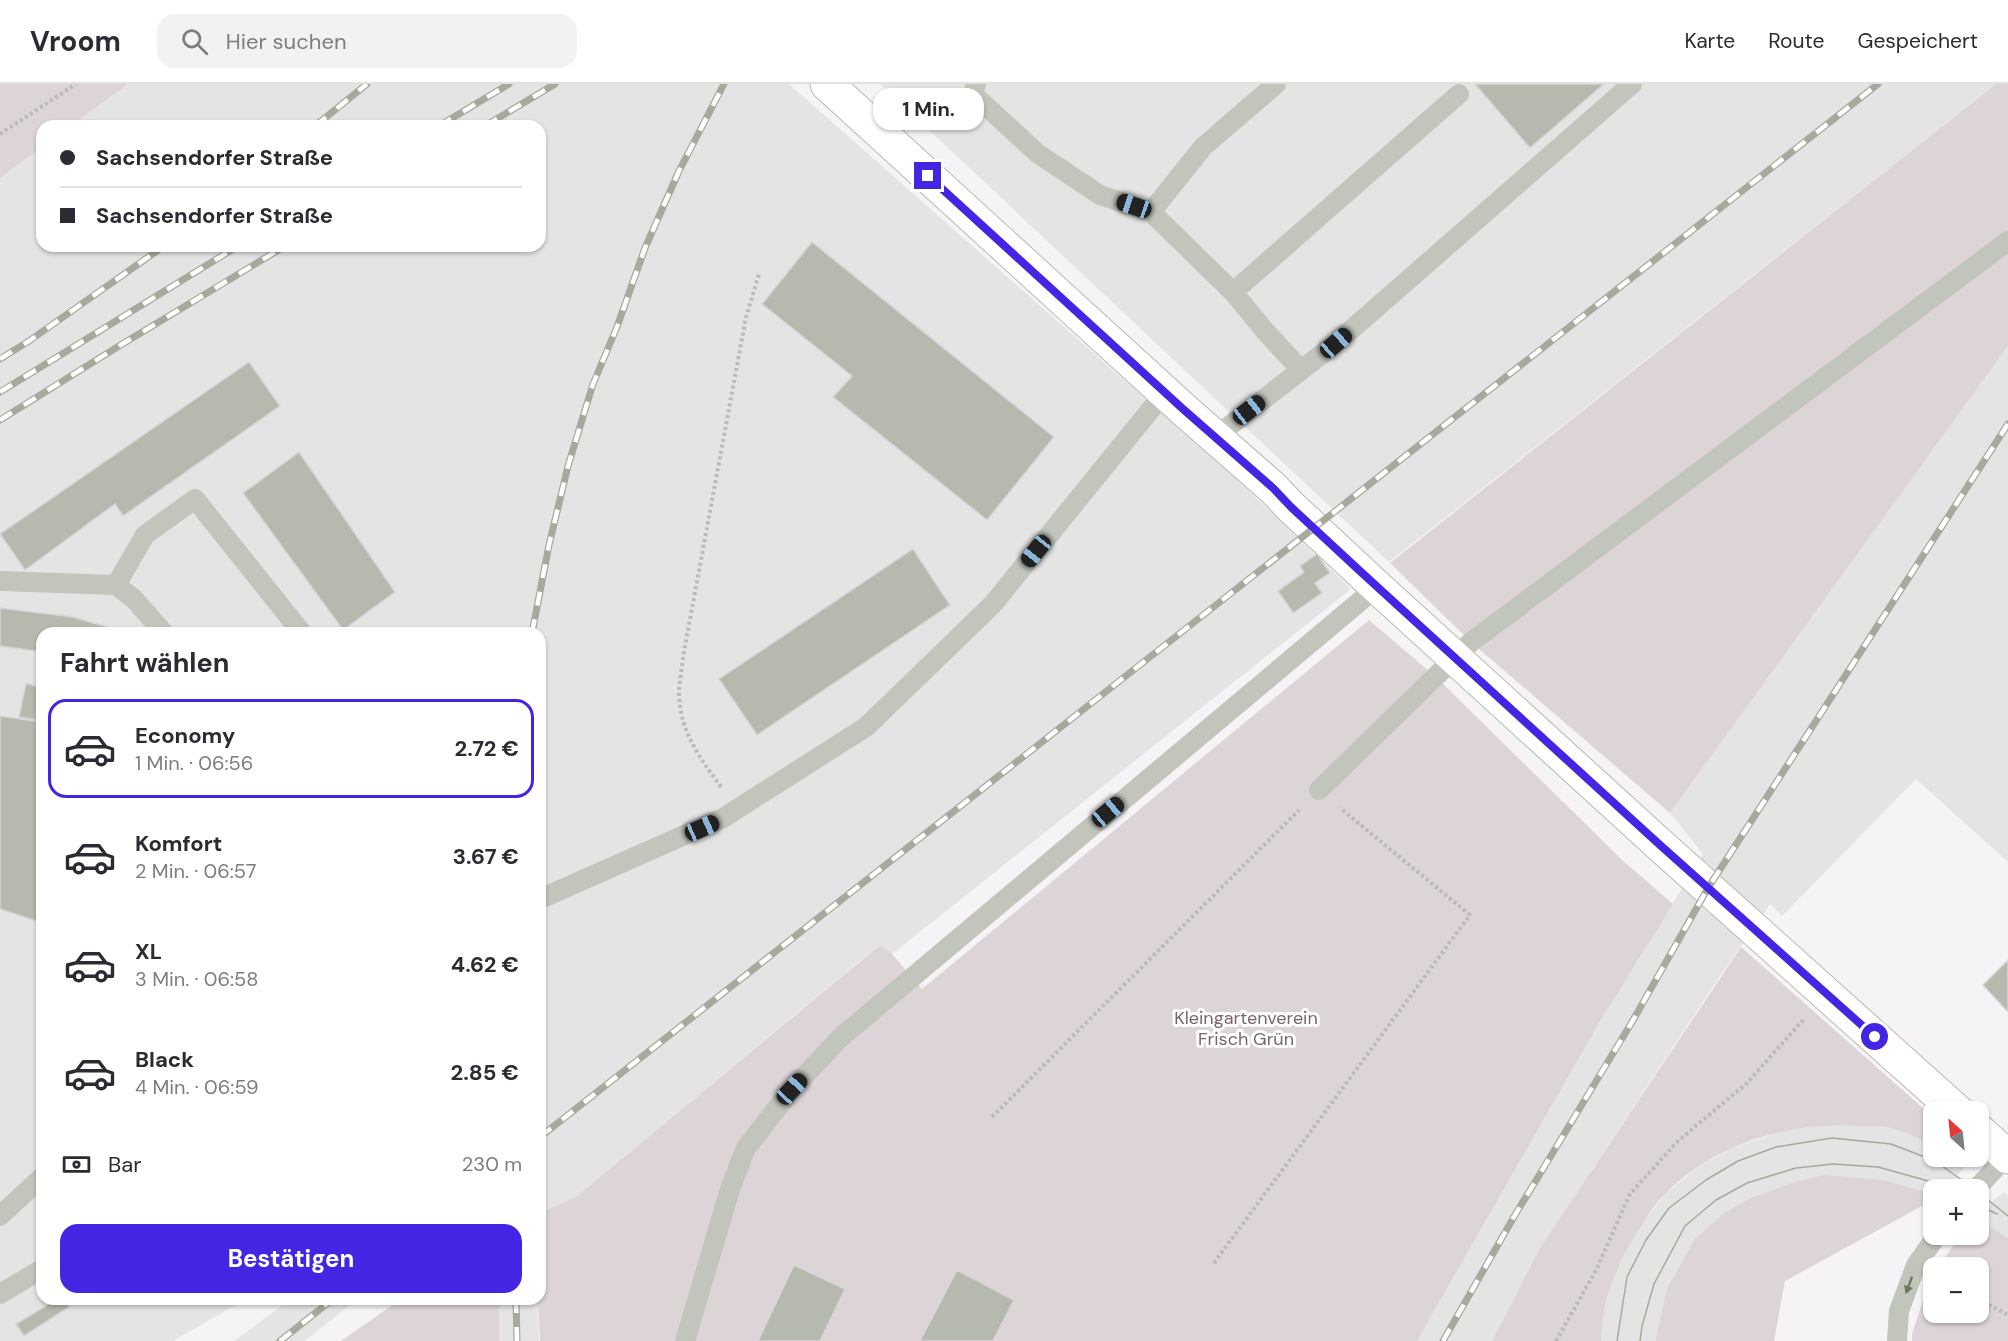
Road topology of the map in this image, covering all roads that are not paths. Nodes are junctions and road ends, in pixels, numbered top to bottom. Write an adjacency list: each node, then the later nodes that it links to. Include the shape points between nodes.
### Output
1 (827, 84): 10 (street)
2 (1276, 84): 6 (lane, via 1203,147)
3 (1632, 84): 9 (lane)
4 (971, 87): 6 (lane, via 1037,153 1100,195)
5 (1459, 94): 8 (lane)
6 (1151, 212): 8 (lane)
7 (2008, 241): 17 (lane, via 1471,642)
8 (1233, 292): 9 (lane)
9 (1301, 370): 11 (lane)
10 (1165, 392): 11 (street); 19 (lane, via 993,604 866,727 723,818)
11 (1215, 437): 14 (street)
12 (0, 581): 13 (lane)
13 (117, 585): 15 (lane); 16 (lane, via 145,535 195,499)
14 (1377, 587): 17 (street); 29 (lane, via 840,1038 792,1089 746,1148)
15 (159, 627)
16 (297, 627)
17 (1455, 658): 18 (lane); 20 (street)
18 (1319, 790)
19 (546, 897)
20 (1946, 1101)
21 (1989, 1140): 22 (street)
22 (2008, 1156): 23 (lane)
23 (1986, 1179)
24 (36, 1183): 25 (lane)
25 (0, 1216)
26 (1930, 1245): 30 (lane, one-way to 30, via 1916,1265 1899,1311)
27 (36, 1273): 28 (lane)
28 (0, 1294)
29 (685, 1341)
30 (1897, 1341)

